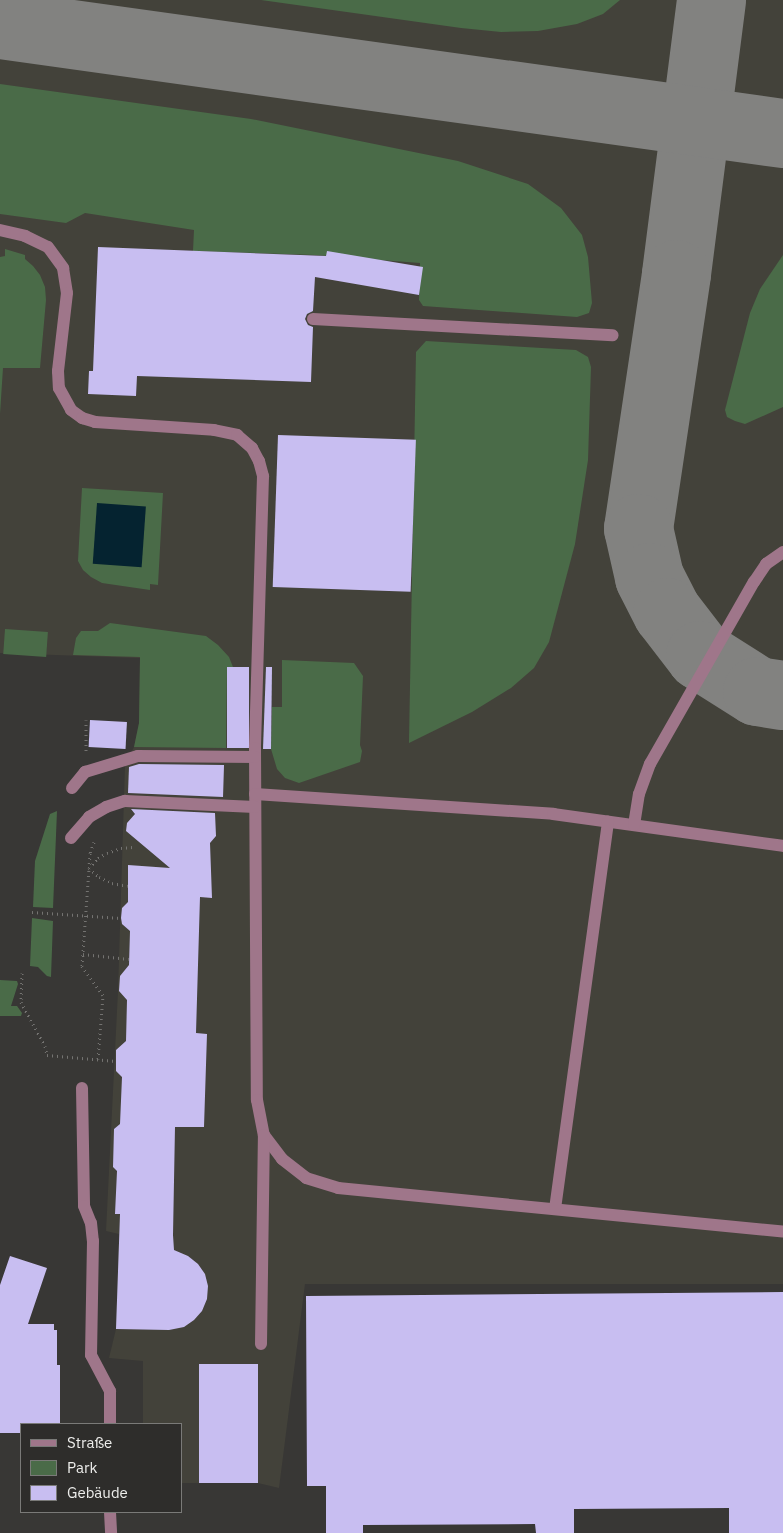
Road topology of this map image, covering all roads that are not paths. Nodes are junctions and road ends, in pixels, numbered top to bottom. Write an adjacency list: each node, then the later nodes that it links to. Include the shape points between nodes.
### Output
1 (0, 230): 5 (lane, via 25,236 48,248 63,268 67,293 58,371 59,388 70,410 95,422 214,430 237,435 252,448 260,461)
2 (313, 319): 3 (lane)
3 (613, 335)
4 (783, 552): 9 (lane, via 766,564 754,582 650,764 639,794)
5 (255, 758): 6 (lane, via 138,756 85,772); 7 (lane)
6 (72, 788)
7 (255, 800): 8 (lane, via 553,814); 10 (lane, via 125,801 89,817); 13 (lane, via 257,1100)
8 (608, 822): 9 (lane); 14 (lane)
9 (634, 826): 11 (lane)
10 (71, 838)
11 (783, 846)
12 (82, 1088): 17 (lane, via 84,1206 91,1223 93,1241 91,1355 110,1391)
13 (264, 1135): 14 (lane, via 282,1159 306,1178 338,1188); 16 (lane)
14 (555, 1209): 15 (lane)
15 (783, 1232)
16 (261, 1344)
17 (110, 1423)
18 (110, 1513): 19 (lane)
19 (110, 1533)

